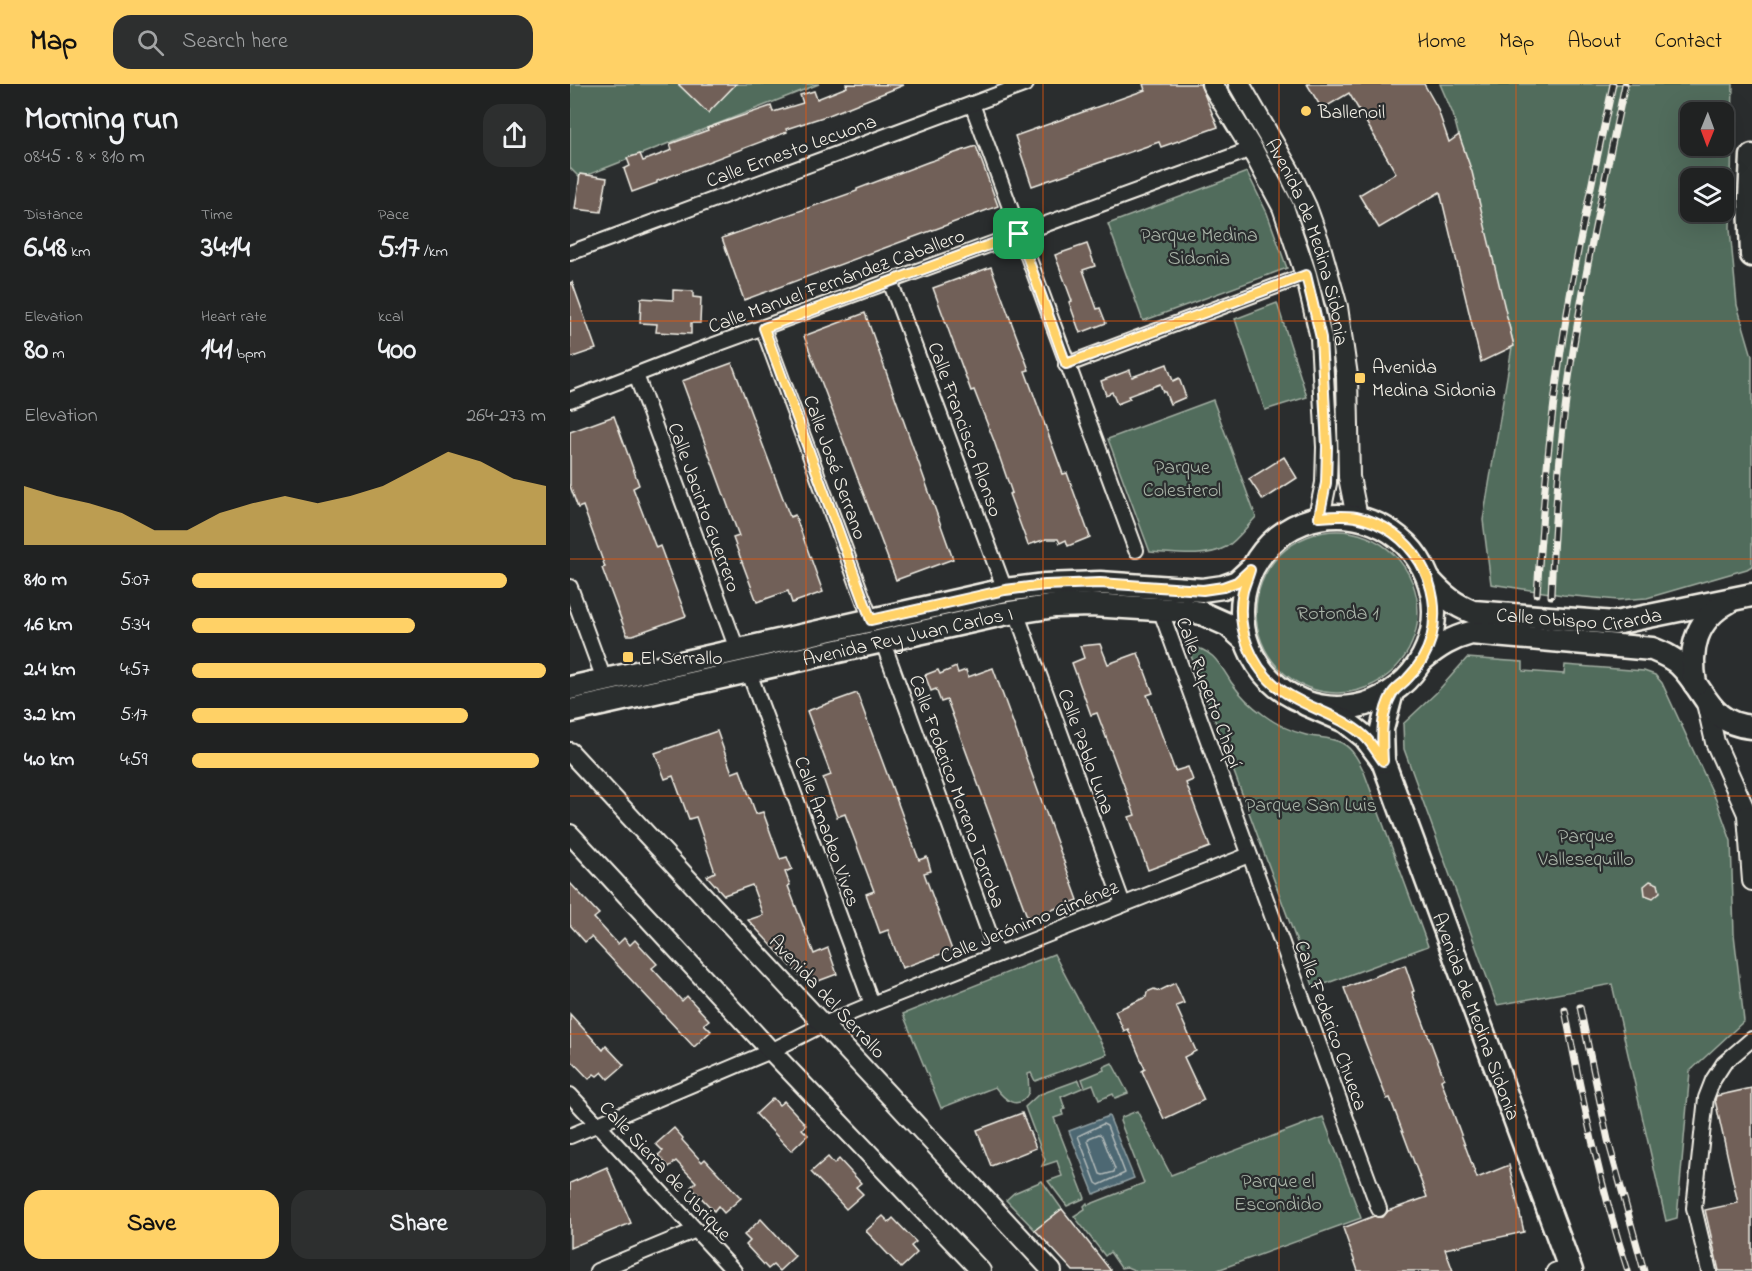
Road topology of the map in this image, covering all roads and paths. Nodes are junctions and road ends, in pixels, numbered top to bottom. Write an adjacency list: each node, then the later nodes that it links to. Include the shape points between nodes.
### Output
1 (1026, 84): 4 (street, Calle Ernesto Lecuona)
2 (1212, 84): 5 (main road, Avenida de Medina Sidonia)
3 (1239, 84): 17 (main road, Avenida de Medina Sidonia, via 1290,171 1306,207 1337,308 1347,376 1349,477)
4 (972, 104): 7 (street); 8 (street, Calle Ernesto Lecuona)
5 (1252, 148): 7 (street, Calle Manuel Fernández Caballero); 10 (main road, Avenida de Medina Sidonia, via 1282,207)
6 (1752, 156): 9 (main road)
7 (1019, 234): 11 (street, Calle Manuel Fernández Caballero); 13 (street)
8 (570, 253)
9 (1752, 255)
10 (1306, 275): 13 (street); 16 (main road, Avenida de Medina Sidonia, via 1321,338 1327,447 1326,483)
11 (890, 281): 12 (street, Calle Manuel Fernández Caballero); 22 (street, Calle Francisco Alonso)
12 (764, 328): 14 (street, Calle Manuel Fernández Caballero); 26 (street, Calle José Serrano)
13 (1066, 364): 18 (street)
14 (636, 375): 15 (street, Calle Manuel Fernández Caballero); 30 (street, Calle Jacinto Guerrero)
15 (570, 400)
16 (1319, 517): 17 (main road); 19 (main road, via 1279,535)
17 (1357, 517): 20 (main road, via 1402,539)
18 (1136, 550)
19 (1250, 570): 22 (main road, Avenida Rey Juan Carlos I, via 1237,582 1203,590 1100,583); 28 (main road, via 1241,616)
20 (1430, 580): 23 (main road, Calle Obispo Cirarda, via 1443,596 1473,612 1615,623); 29 (main road, via 1434,621)
21 (570, 587): 31 (street)
22 (1005, 590): 26 (main road, Avenida Rey Juan Carlos I)
23 (1747, 593): 34 (main road, Calle Obispo Cirarda, via 1718,607 1703,623 1694,642 1691,663)
24 (1160, 609): 25 (main road, Avenida Rey Juan Carlos I, via 1091,605); 28 (main road, Avenida Rey Juan Carlos I, via 1201,613 1228,625); 42 (street, Calle Ruperto Chapí)
25 (1016, 612): 27 (main road, Avenida Rey Juan Carlos I); 44 (street, Calle Pablo Luna)
26 (871, 620): 30 (main road, Avenida Rey Juan Carlos I)
27 (882, 640): 30 (main road, Avenida Rey Juan Carlos I); 45 (street, Calle Federico Moreno Torroba)
28 (1245, 640): 35 (main road, via 1258,667 1279,689)
29 (1422, 660): 33 (main road); 34 (main road, Calle Obispo Cirarda, via 1438,646 1471,633 1639,647 1664,653 1680,665)
30 (743, 661): 31 (main road, Avenida Rey Juan Carlos I); 36 (main road, Avenida Rey Juan Carlos I); 46 (street, Calle Amadeo Vives)
31 (605, 682): 32 (main road, Avenida Rey Juan Carlos I)
32 (570, 688)
33 (1392, 692): 35 (main road, via 1372,703 1350,708); 39 (main road, Avenida de Medina Sidonia, via 1382,729)
34 (1701, 694): 37 (main road, Calle Obispo Cirarda, via 1722,717); 40 (street, Calle Obispo Cirarda, via 1715,742)
35 (1306, 704): 39 (main road, Avenida de Medina Sidonia, via 1344,721 1365,736)
36 (570, 711)
37 (1752, 727)
38 (570, 752): 47 (street, Avenida del Serrallo)
39 (1383, 761): 55 (main road, Avenida de Medina Sidonia)
40 (1749, 820): 43 (street, Calle Obispo Cirarda)
41 (570, 834): 49 (street)
42 (1249, 855): 44 (street, Calle Jerónimo Giménez); 53 (street, Calle Federico Chueca)
43 (1752, 881)
44 (1123, 904): 45 (street, Calle Jerónimo Giménez)
45 (997, 954): 46 (street, Calle Jerónimo Giménez)
46 (872, 1004): 47 (street, Calle Jerónimo Giménez)
47 (824, 1024): 49 (street, Calle Jerónimo Giménez); 59 (street, Avenida del Serrallo)
48 (1752, 1039): 60 (street, via 1724,1063 1706,1098 1694,1208)
49 (771, 1051): 51 (street, Calle Jerónimo Giménez); 58 (street)
50 (570, 1095): 51 (street, Calle Sierra de Ubrique)
51 (597, 1124): 52 (street, Calle Jerónimo Giménez); 54 (street, Calle Sierra de Ubrique)
52 (570, 1136)
53 (1379, 1209)
54 (696, 1230): 56 (street); 57 (street, Calle Sierra de Ubrique)
55 (1564, 1269)
56 (597, 1271)
57 (734, 1271)
58 (981, 1271)
59 (1052, 1271)
60 (1709, 1271)

